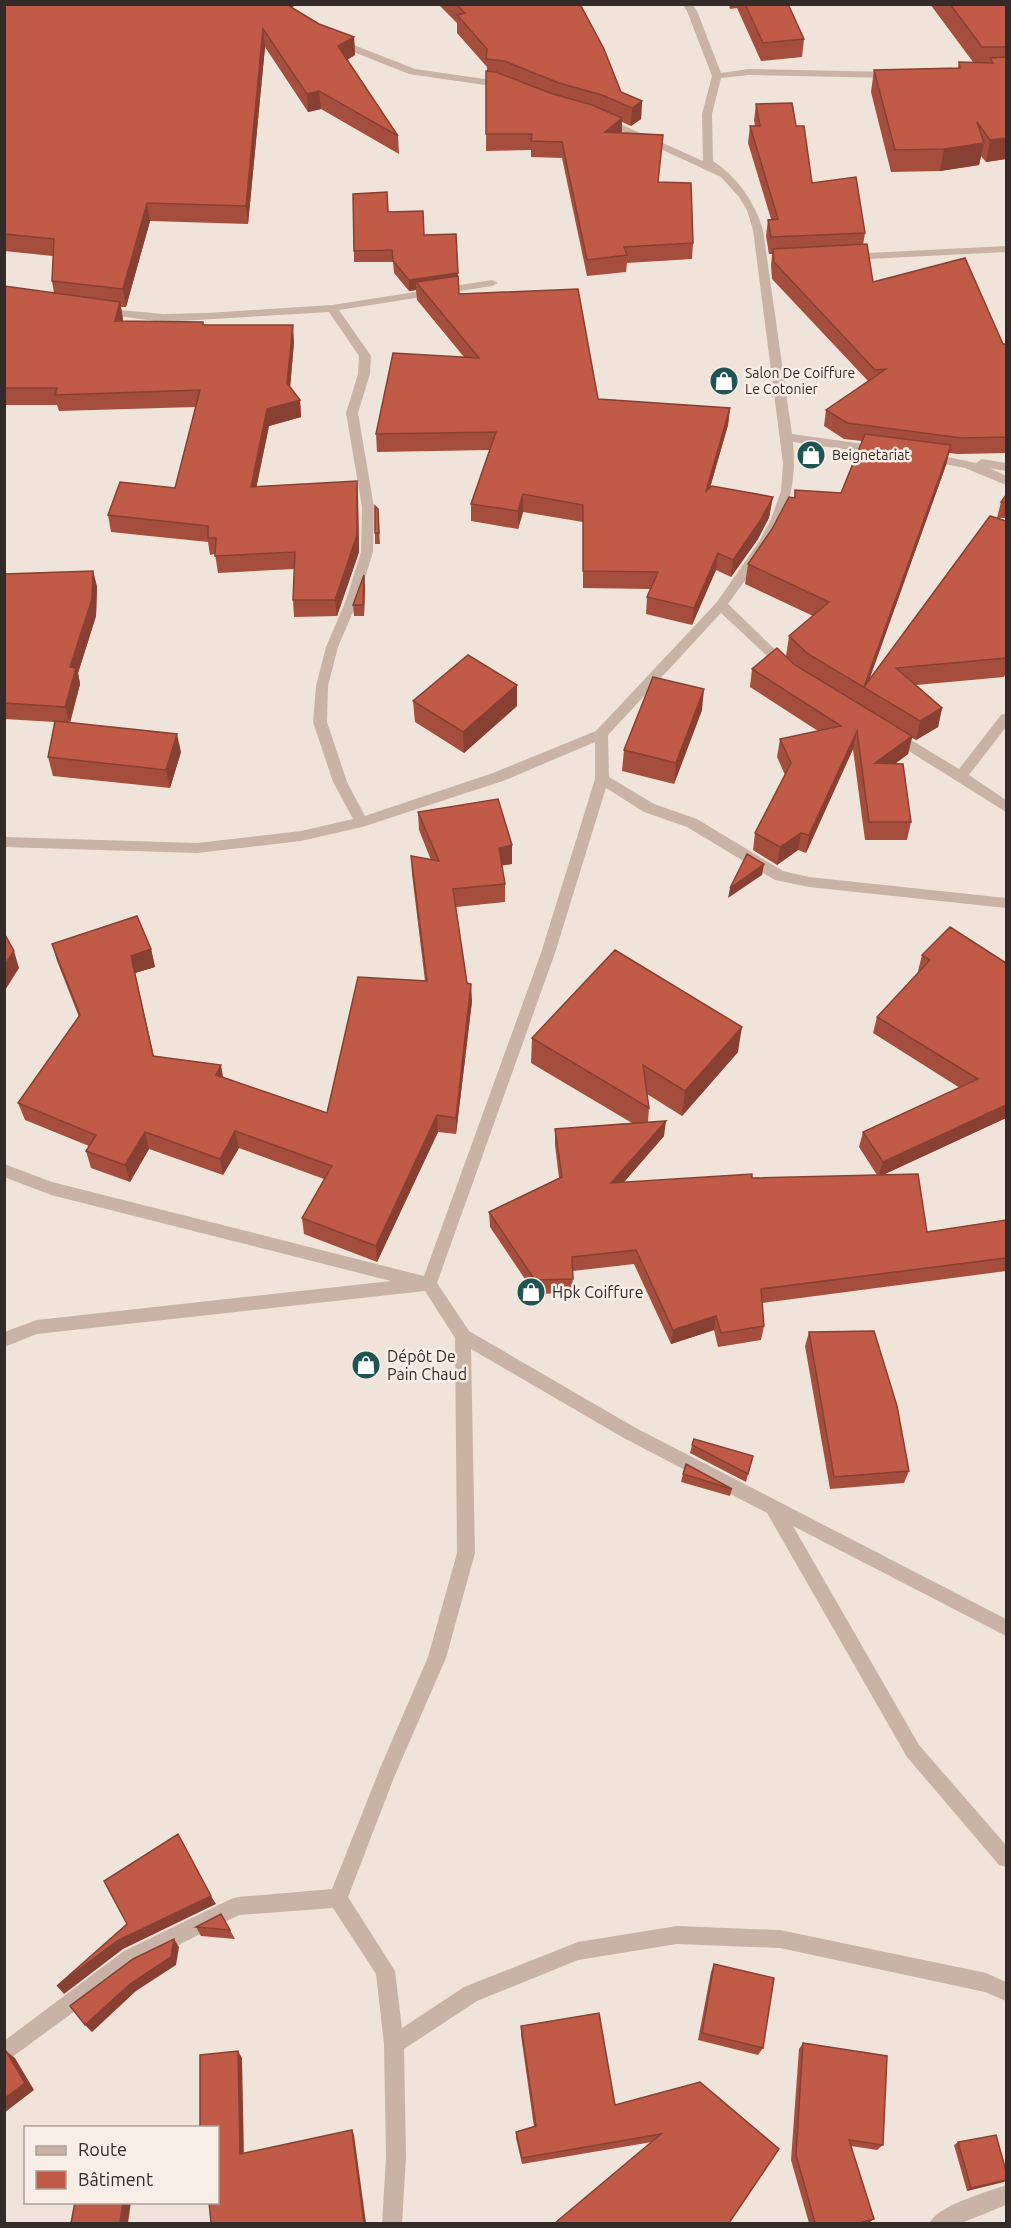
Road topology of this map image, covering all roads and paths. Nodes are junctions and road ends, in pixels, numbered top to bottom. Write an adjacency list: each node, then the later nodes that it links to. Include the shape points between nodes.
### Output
1 (687, 4): 4 (street)
2 (326, 38): 5 (street, via 412,72)
3 (906, 75): 4 (street, via 748,72)
4 (717, 76): 7 (street, via 707,114 708,162)
5 (510, 87)
6 (596, 117): 7 (street)
7 (725, 175): 13 (street, via 752,210 767,260)
8 (1006, 249): 9 (street)
9 (841, 257)
10 (492, 283): 12 (street)
11 (87, 308): 12 (street, via 162,318)
12 (332, 308): 27 (street, via 365,357 352,413 368,507 367,552 332,647 322,686 320,722 340,782)
13 (786, 437): 14 (street); 19 (street, via 787,491 777,519)
14 (889, 452)
15 (912, 455): 16 (street)
16 (955, 460): 17 (street); 18 (street)
17 (1006, 466)
18 (1006, 480)
19 (721, 605): 20 (street); 23 (street)
20 (798, 678)
21 (1006, 718): 24 (street)
22 (879, 727): 24 (street)
23 (601, 734): 25 (street); 27 (street, via 498,777)
24 (961, 776): 26 (street)
25 (602, 778): 29 (street, via 649,808 692,823 780,876); 31 (street, via 548,953)
26 (1006, 807)
27 (362, 822): 28 (street, via 301,836 197,848)
28 (4, 843)
29 (1006, 903)
30 (4, 1170): 31 (street, via 51,1188)
31 (429, 1284): 32 (street); 33 (street, via 37,1327)
32 (463, 1336): 34 (street, via 628,1432); 37 (street, via 466,1553 437,1658)
33 (4, 1340)
34 (772, 1506): 35 (street); 36 (street, via 913,1751)
35 (1006, 1628)
36 (1006, 1858)
37 (338, 1898): 39 (street, via 385,1971); 40 (street, via 238,1906 131,1958)
38 (1006, 1992): 39 (street, via 986,1983 780,1939 677,1935 578,1951 471,1994)
39 (394, 2044): 42 (street, via 396,2157)
40 (4, 2053)
41 (1006, 2195): 43 (street)
42 (392, 2223)
43 (939, 2223)

